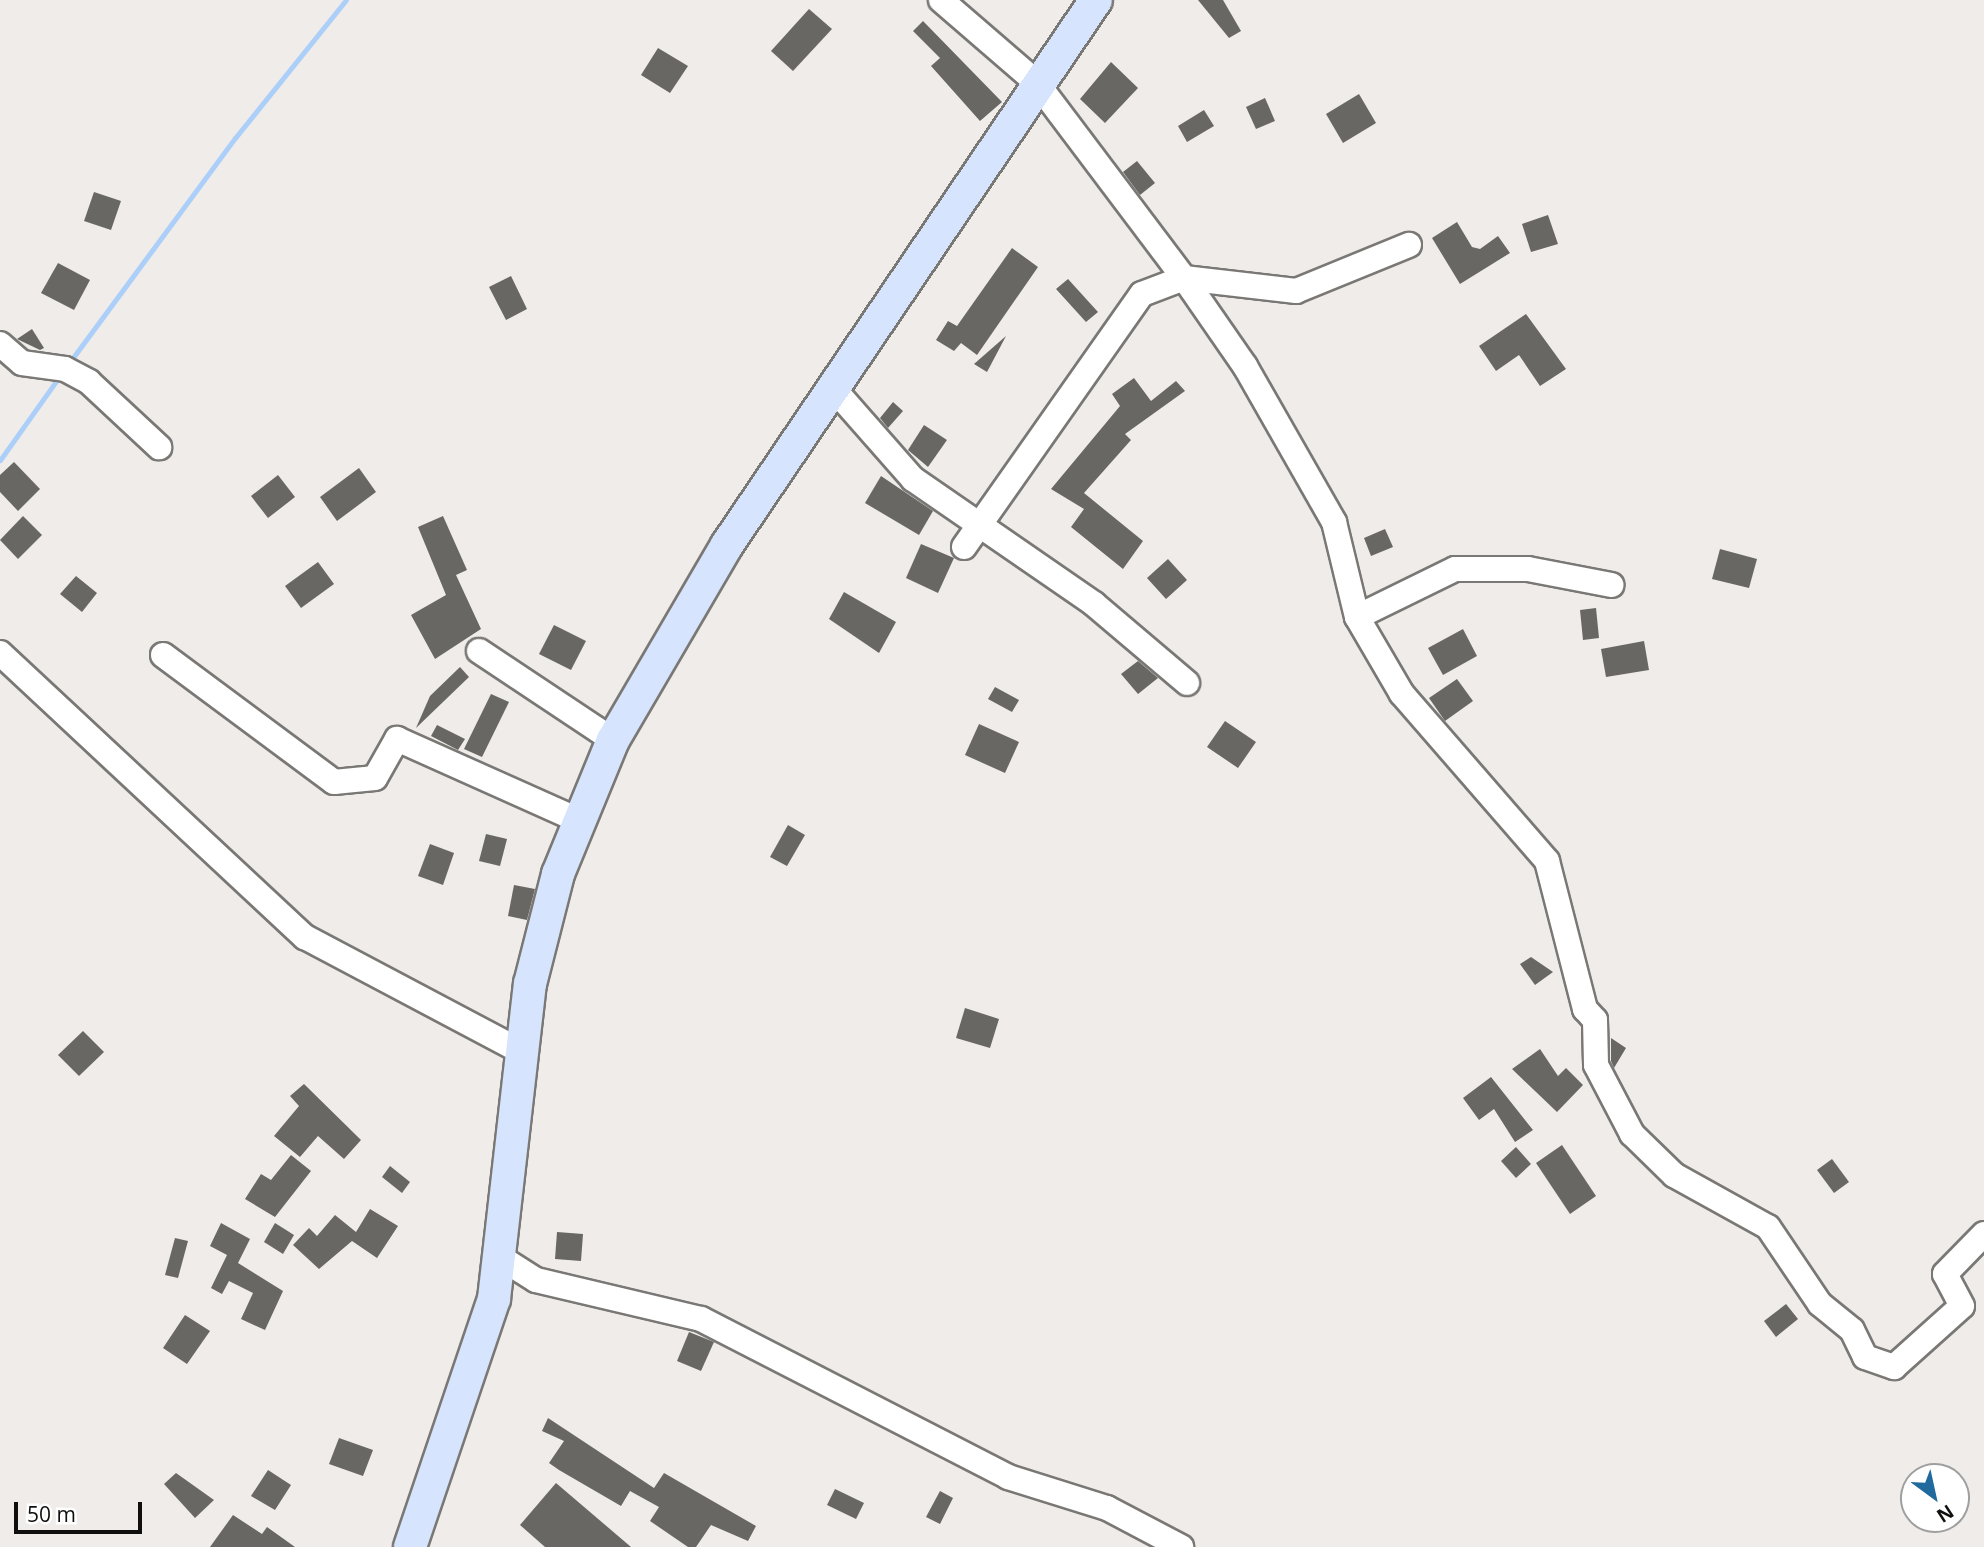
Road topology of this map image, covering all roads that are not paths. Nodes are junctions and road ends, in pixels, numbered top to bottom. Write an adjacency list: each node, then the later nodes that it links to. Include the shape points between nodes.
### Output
1 (942, 0): 3 (street)
2 (1096, 0): 3 (main road)
3 (1037, 83): 5 (street); 7 (main road)
4 (1409, 245): 5 (street, via 1296,291)
5 (1184, 278): 9 (street, via 1142,293); 11 (street, via 1245,366 1334,522)
6 (0, 344): 8 (street, via 22,363 65,369 89,382)
7 (833, 388): 9 (street); 16 (main road, via 727,545)
8 (159, 447)
9 (971, 537): 15 (street, via 1094,604)
10 (1611, 585): 11 (street, via 1528,569 1455,569)
11 (1357, 617): 19 (street, via 1402,694 1547,861 1585,1010 1595,1020 1601,1081 1632,1134 1674,1175 1768,1227 1820,1304 1852,1330 1866,1357 1894,1367 1962,1306 1945,1274)
12 (479, 650): 16 (street)
13 (0, 653): 18 (street, via 305,937)
14 (163, 654): 17 (street, via 334,782 375,778 397,738)
15 (1186, 682)
16 (613, 740): 17 (main road)
17 (580, 821): 18 (main road, via 558,874)
18 (518, 1050): 20 (main road)
19 (1984, 1234)
20 (498, 1256): 21 (main road, via 494,1298); 22 (street, via 536,1280 701,1319 1008,1477 1107,1508)
21 (410, 1547)
22 (1181, 1547)

